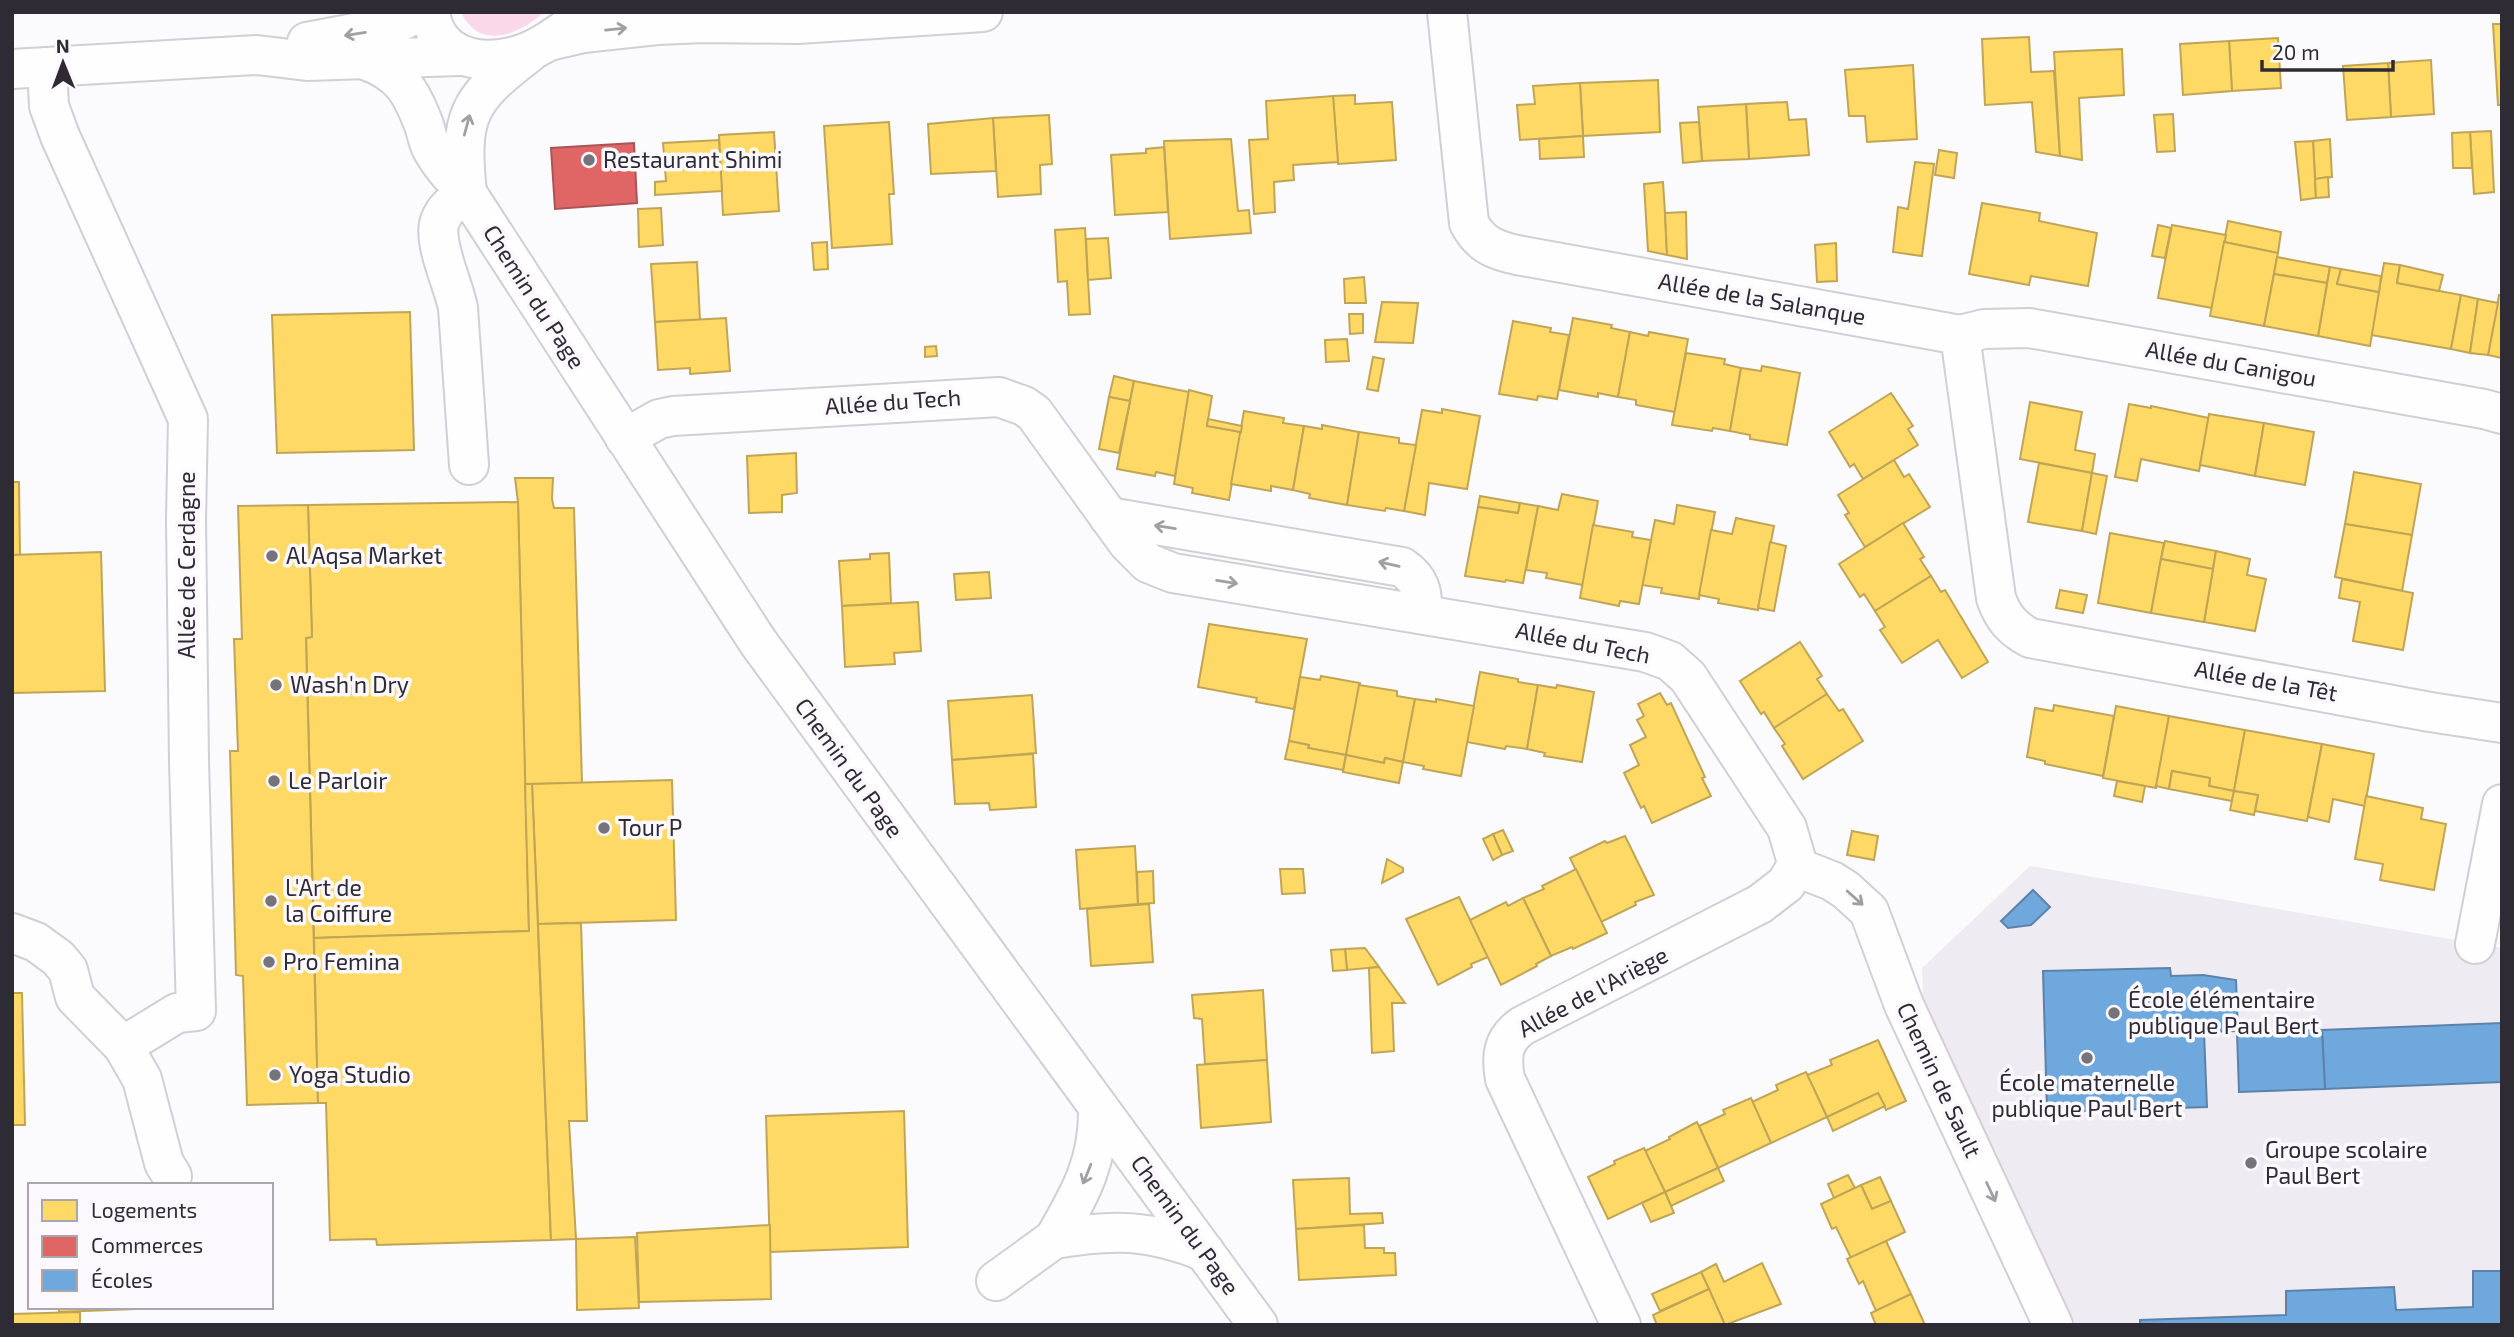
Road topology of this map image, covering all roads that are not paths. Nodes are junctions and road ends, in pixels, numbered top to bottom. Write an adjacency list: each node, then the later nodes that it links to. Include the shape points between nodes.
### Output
1 (586, 12): 5 (street, Chemin du Page)
2 (983, 12): 5 (street, one-way to 2, via 583,33 657,25 798,24)
3 (1447, 12): 11 (street, Allée de la Salanque, via 1469,223 1486,245 1517,255)
4 (433, 32): 5 (street, via 477,59 516,56); 6 (street, one-way to 6, via 392,26); 7 (street); 9 (street, Chemin du Page)
5 (542, 45): 10 (street, Chemin du Page, one-way to 5, via 463,151 473,108 500,75)
6 (257, 55): 7 (street, via 307,61); 8 (street)
7 (365, 60): 9 (street, Chemin du Page, via 403,82)
8 (30, 68): 20 (street, Allée de Cerdagne, via 188,419 189,762 196,1011 177,1013)
9 (425, 127): 10 (street, Chemin du Page, via 431,148)
10 (467, 193): 13 (street, Chemin du Page); 14 (street, via 450,205 438,228 458,308)
11 (1960, 335): 12 (street, Allée du Canigou, via 1984,329 2029,328); 15 (street, Allée de la Têt, via 1996,598 2013,628 2030,638)
12 (2502, 414)
13 (625, 438): 17 (street, Allée du Tech, via 673,416 999,397 1024,405 1109,517 1402,567 1419,583 1421,614 1645,652 1670,661 1698,690 1780,815 1792,841); 21 (street, Chemin du Page, via 758,642)
14 (469, 465)
15 (2502, 723)
16 (2502, 804): 19 (street)
17 (1796, 867): 27 (street, Allée de l'Ariège, via 1786,884 1759,904 1522,1026 1506,1040 1502,1056 1505,1079); 28 (street, Chemin de Sault, one-way to 28, via 1832,881 1869,911 1904,1005)
18 (12, 933): 20 (street, via 36,942 58,958 68,970 75,997)
19 (2475, 944)
20 (123, 1046): 22 (street, via 142,1079 164,1163)
21 (1098, 1108): 23 (street, one-way to 23, via 1090,1168); 24 (street, Chemin du Page)
22 (172, 1176)
23 (1054, 1240): 24 (street, via 1089,1233 1148,1233); 25 (street)
24 (1205, 1252): 26 (street, Chemin du Page)
25 (996, 1281)
26 (1258, 1325)
27 (1621, 1325)
28 (2053, 1325)

